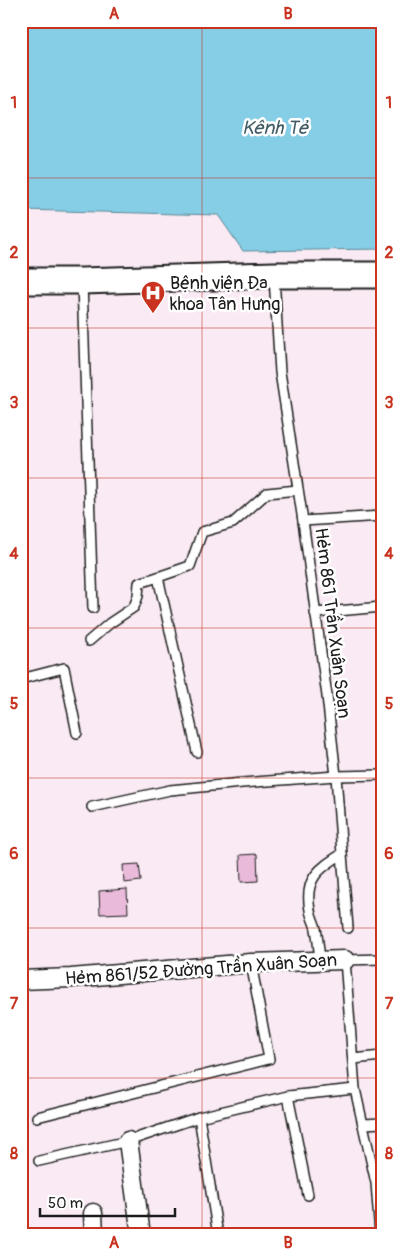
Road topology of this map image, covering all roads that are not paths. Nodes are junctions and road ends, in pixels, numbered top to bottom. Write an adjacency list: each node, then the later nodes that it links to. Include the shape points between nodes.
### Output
1 (274, 274): 2 (main road); 3 (main road); 5 (lane, Hẻm 861 Trần Xuân Soạn, via 280,372)
2 (382, 275)
3 (82, 280): 4 (main road); 10 (lane)
4 (21, 281)
5 (298, 490): 7 (lane, Hẻm 861 Trần Xuân Soạn); 8 (lane, via 267,492 233,523 202,532 190,566)
6 (382, 516): 7 (lane)
7 (304, 521): 11 (lane, Hẻm 861 Trần Xuân Soạn)
8 (158, 577): 12 (lane, via 139,583 134,606); 15 (lane)
9 (382, 606): 11 (lane)
10 (93, 608)
11 (315, 613): 17 (lane, Hẻm 861 Trần Xuân Soạn)
12 (89, 640)
13 (21, 679): 14 (lane, via 64,668)
14 (77, 733)
15 (198, 752)
16 (382, 774): 17 (lane)
17 (336, 776): 18 (lane, via 170,790); 19 (lane, Hẻm 861 Trần Xuân Soạn)
18 (92, 807)
19 (342, 854): 20 (lane, Hẻm 861 Trần Xuân Soạn); 23 (lane, via 321,868 309,886 308,902 316,927)
20 (348, 928)
21 (345, 960): 22 (lane, Hẻm 861/52 Đường Trần Xuân Soạn); 23 (street, Hẻm 861/52 Đường Trần Xuân Soạn); 27 (lane)
22 (382, 960)
23 (320, 961): 24 (street, Hẻm 861/52 Đường Trần Xuân Soạn)
24 (251, 963): 25 (street, Hẻm 861/52 Đường Trần Xuân Soạn); 30 (lane, via 269,1059)
25 (21, 980)
26 (382, 1056): 27 (lane)
27 (353, 1059): 28 (lane)
28 (355, 1089): 29 (lane); 33 (lane)
29 (288, 1096): 31 (lane); 37 (lane)
30 (37, 1117)
31 (199, 1117): 34 (lane); 41 (lane)
32 (382, 1123): 33 (lane)
33 (363, 1124): 36 (lane)
34 (128, 1141): 35 (lane); 40 (street)
35 (39, 1161)
36 (379, 1183): 42 (lane)
37 (308, 1195)
38 (93, 1213): 39 (street)
39 (94, 1235)
40 (141, 1235)
41 (218, 1235)
42 (380, 1235)

